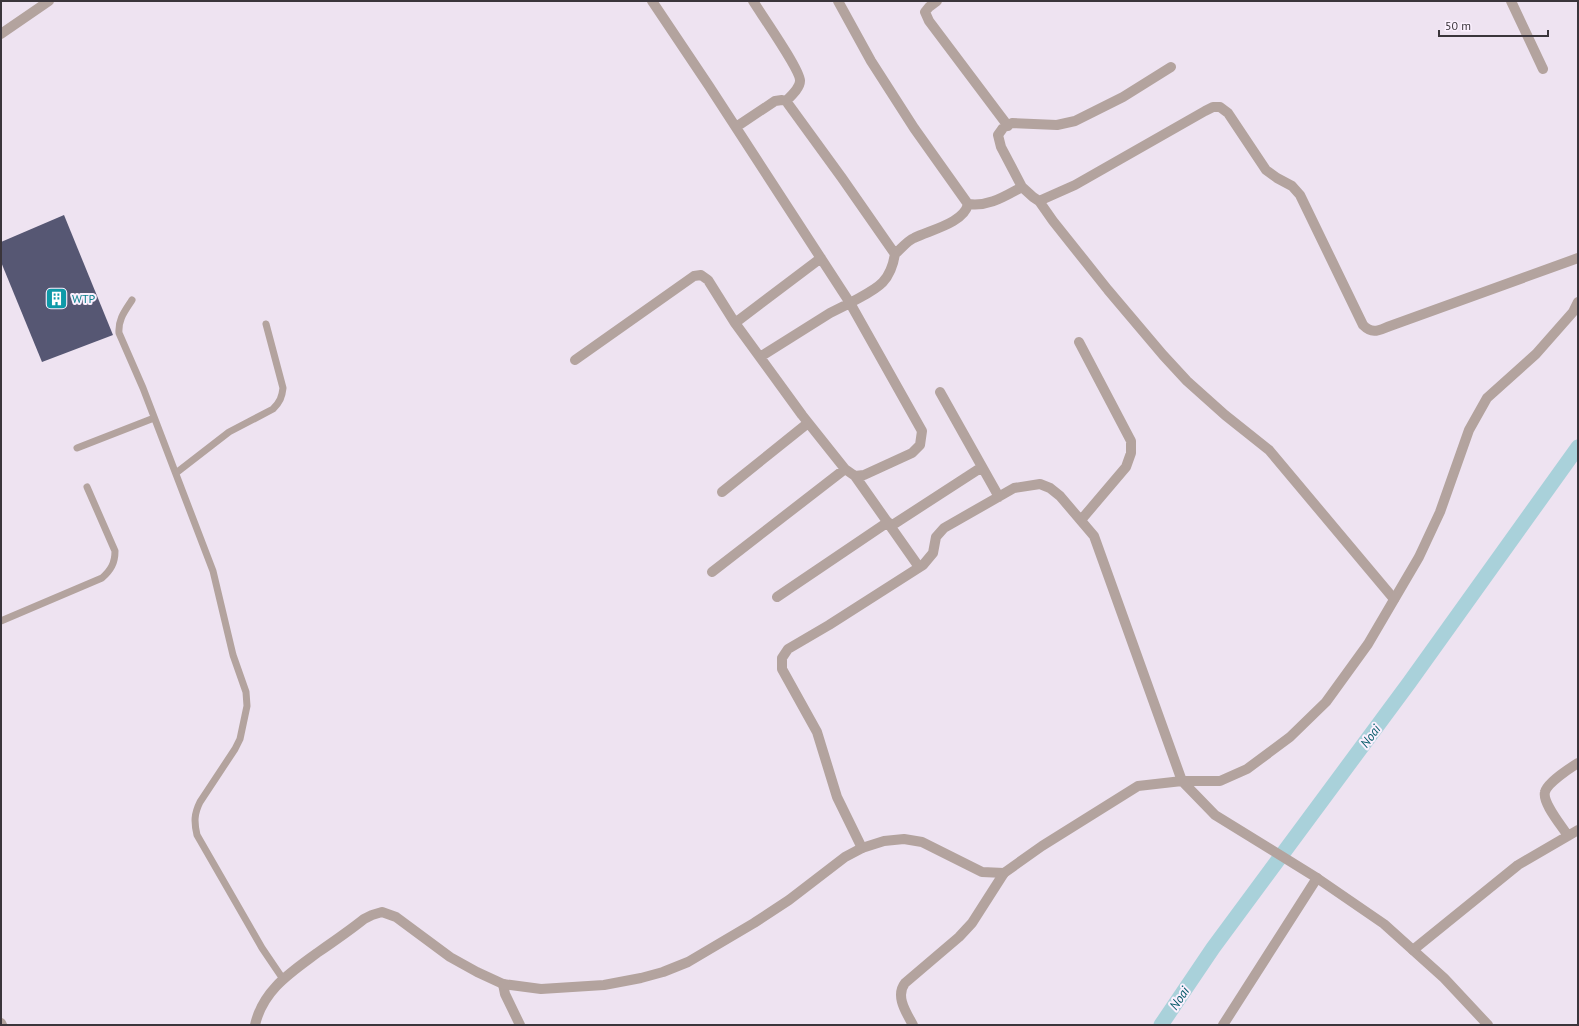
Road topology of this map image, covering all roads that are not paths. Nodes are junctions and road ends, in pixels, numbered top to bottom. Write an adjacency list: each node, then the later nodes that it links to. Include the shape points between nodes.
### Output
1 (49, 1): 7 (street)
2 (652, 1): 12 (street)
3 (753, 1): 10 (street, via 801,79 800,85)
4 (838, 1): 15 (street, via 871,61 914,128)
5 (1511, 1): 9 (street)
6 (934, 2): 11 (street, via 926,12 929,21)
7 (1, 34)
8 (1171, 67): 11 (street, via 1122,97 1075,121 1057,125)
9 (1542, 69)
10 (786, 102): 12 (street, via 775,101); 16 (street)
11 (1008, 126): 13 (street, via 998,135 1001,147)
12 (736, 127): 17 (street)
13 (1022, 187): 14 (street); 15 (street, via 995,202)
14 (1039, 201): 18 (street, via 1075,186 1205,111 1220,107 1228,113 1266,170 1292,186 1300,195 1368,330 1373,332); 43 (street, via 1162,355 1225,415 1269,450)
15 (968, 204): 16 (street, via 967,211 962,215 912,238)
16 (895, 254): 21 (street, via 889,276 879,286)
17 (821, 258): 21 (street); 22 (street)
18 (1578, 258)
19 (132, 300): 28 (lane, via 120,318 119,333)
20 (1578, 302): 43 (street, via 1573,312 1536,354 1487,398 1469,430 1440,512 1419,556)
21 (850, 303): 25 (street); 34 (street, via 922,431 920,445 912,453 864,475)
22 (735, 323): 25 (street); 26 (street, via 708,280 694,276)
23 (266, 324): 33 (lane, via 283,388 279,403 273,409 225,435)
24 (1079, 342): 38 (street, via 1130,441 1131,453 1126,467)
25 (760, 357): 29 (street)
26 (575, 360)
27 (940, 392): 31 (street)
28 (154, 418): 30 (lane); 33 (lane)
29 (808, 423): 32 (street); 36 (street)
30 (77, 448)
31 (982, 467): 37 (street); 39 (street)
32 (845, 469): 34 (street); 41 (street)
33 (176, 473): 53 (lane, via 212,572 233,655 246,692 247,706 235,750 200,802 194,822 197,835 262,948)
34 (855, 476): 39 (street)
35 (87, 487): 44 (lane, via 115,551 115,560 109,572 89,584)
36 (722, 492)
37 (999, 497): 38 (street, via 1014,488 1040,484 1060,496); 40 (street, via 944,528 936,537 933,553)
38 (1081, 520): 46 (street, via 1094,536)
39 (890, 524): 40 (street); 42 (street)
40 (919, 567): 49 (street, via 788,649 782,658 782,669 818,732 837,797)
41 (712, 572)
42 (777, 597)
43 (1394, 599): 46 (street, via 1368,644 1326,702 1290,737 1247,769 1220,781)
44 (1, 621)
45 (1578, 762): 48 (street, via 1545,791 1551,810)
46 (1182, 781): 50 (street, via 1138,786); 51 (street, via 1215,815)
47 (1578, 830): 48 (street)
48 (1568, 836): 52 (street, via 1518,865)
49 (862, 848): 50 (street, via 884,841 904,839 922,842 982,872); 54 (street, via 844,857 789,900 754,923 688,962 663,972 604,985 541,989)
50 (1004, 873): 57 (street, via 972,923 900,989 900,997)
51 (1313, 876): 52 (street, via 1384,924); 58 (street)
52 (1413, 950): 59 (street, via 1444,978)
53 (283, 979): 54 (street, via 364,919 382,912 396,917 450,957); 55 (street, via 264,1001)
54 (503, 984): 56 (street)
55 (255, 1025)
56 (520, 1025)
57 (913, 1025)
58 (1223, 1025)
59 (1488, 1025)

